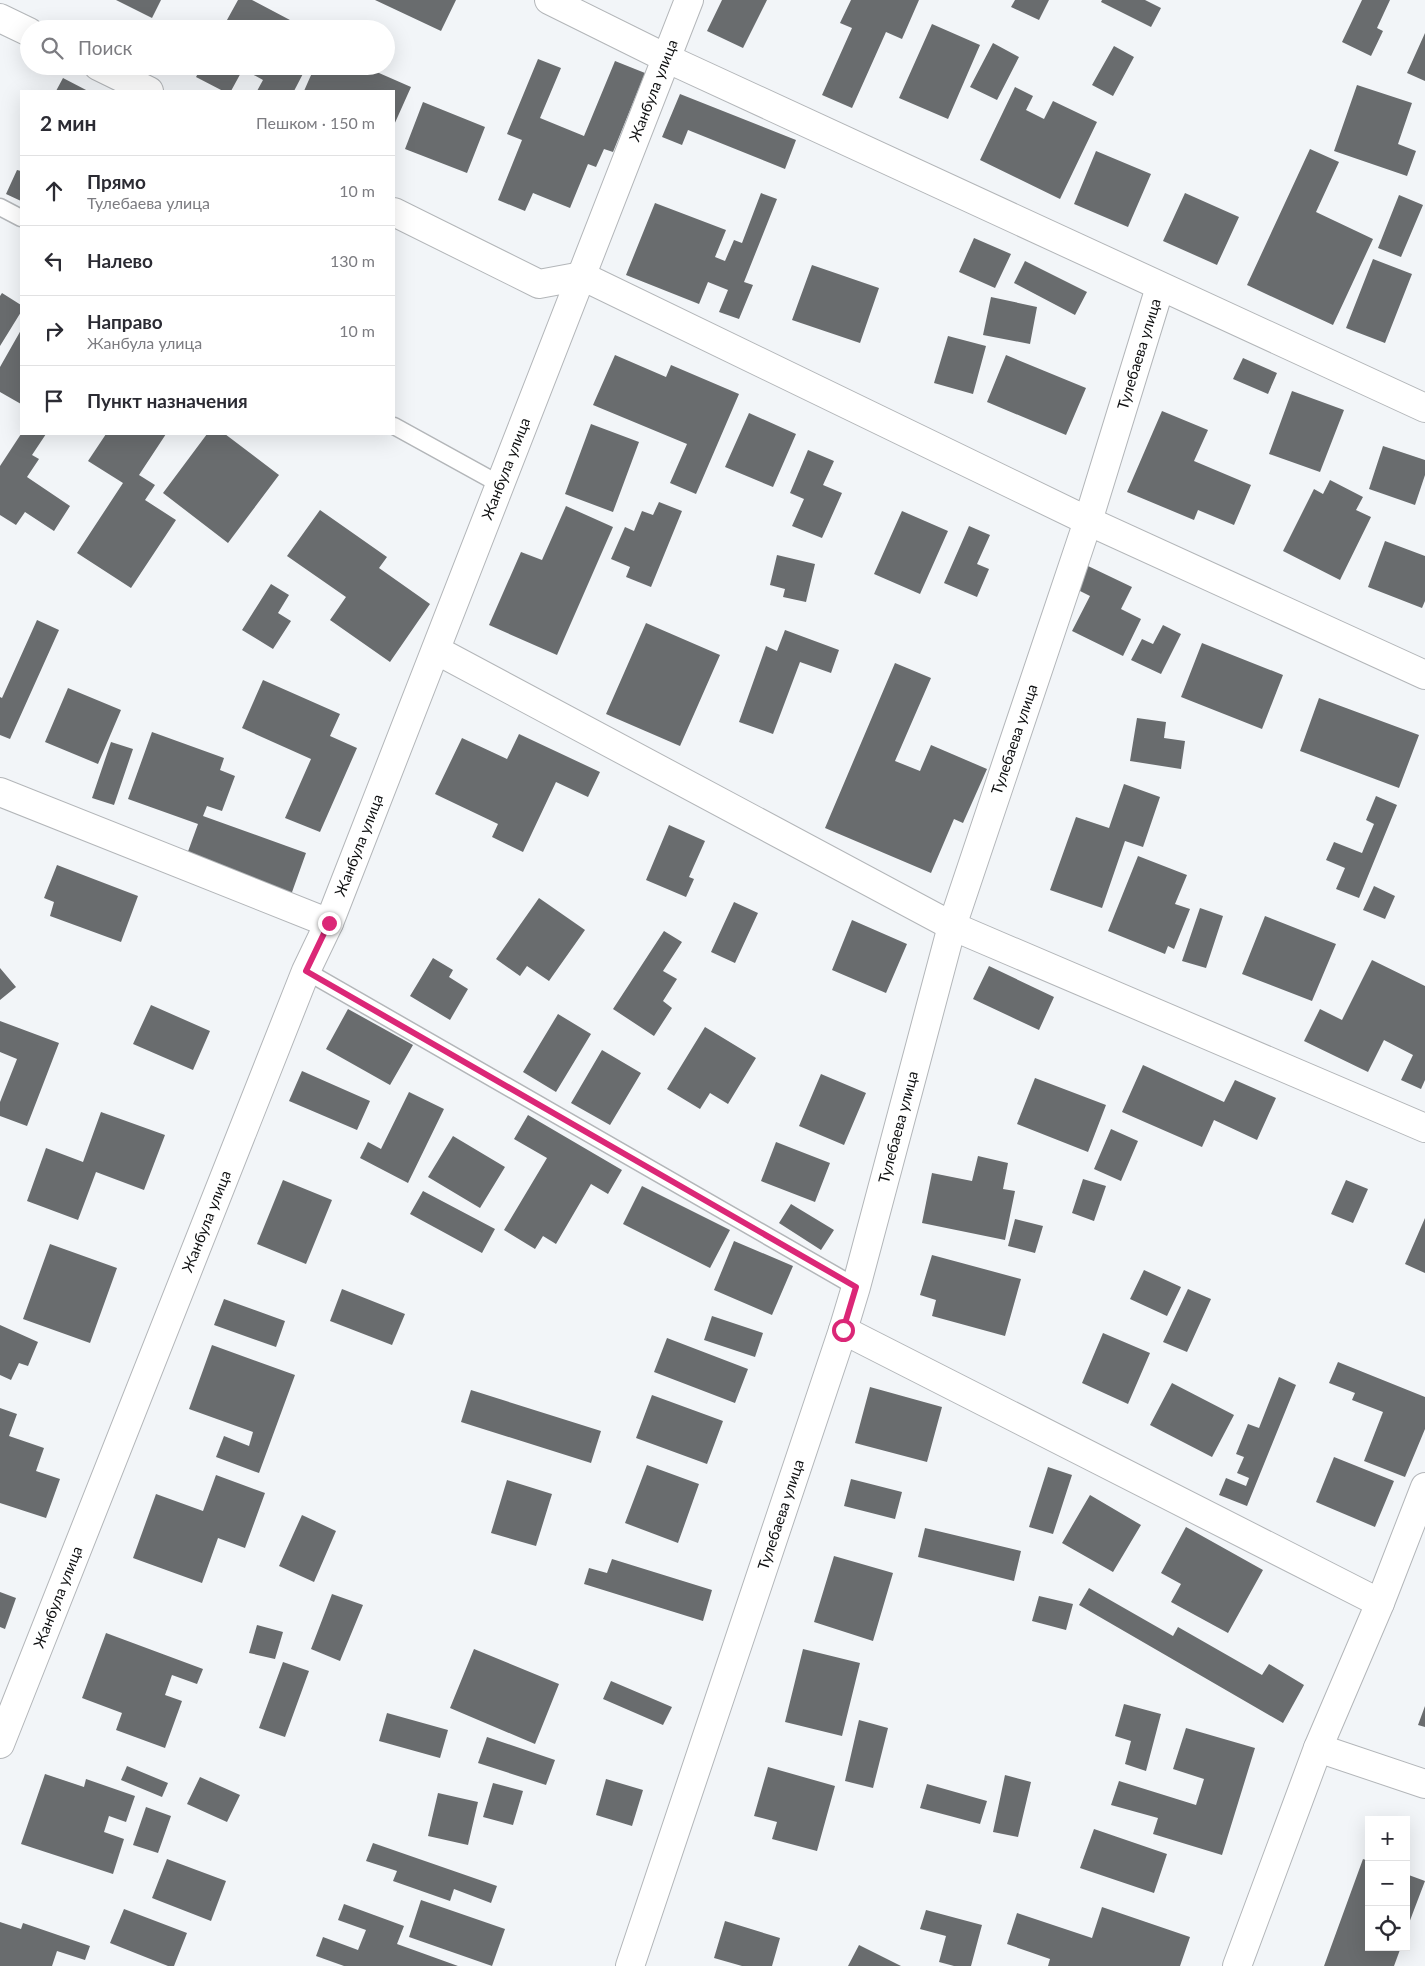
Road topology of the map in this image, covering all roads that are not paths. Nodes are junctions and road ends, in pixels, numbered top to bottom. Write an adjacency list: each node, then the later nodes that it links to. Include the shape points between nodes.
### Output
1 (549, 0): 5 (street)
2 (689, 0): 5 (street, Жанбула улица)
3 (0, 18): 4 (street)
4 (20, 28)
5 (666, 58): 11 (street, Жанбула улица); 12 (street)
6 (116, 75): 7 (street)
7 (147, 90)
8 (0, 206): 10 (lane)
9 (395, 212): 11 (street, via 540,284)
10 (20, 217)
11 (582, 276): 15 (street, Жанбула улица); 16 (street)
12 (1160, 287): 13 (street); 16 (street, Тулебаева улица)
13 (1425, 408)
14 (395, 427): 15 (lane)
15 (500, 485): 17 (street, Жанбула улица)
16 (1088, 521): 18 (street); 21 (street, Тулебаева улица)
17 (436, 650): 20 (street, Жанбула улица); 21 (street)
18 (1425, 675)
19 (0, 792): 20 (street)
20 (329, 923): 22 (street, Жанбула улица)
21 (952, 926): 23 (street); 24 (street, Тулебаева улица)
22 (306, 971): 24 (lane); 28 (street, Жанбула улица)
23 (1425, 1128)
24 (856, 1287): 25 (street, Тулебаева улица)
25 (843, 1330): 27 (street); 31 (street, Тулебаева улица)
26 (1425, 1488): 27 (street)
27 (1380, 1603): 29 (street)
28 (0, 1744)
29 (1318, 1748): 30 (street); 32 (street)
30 (1425, 1784)
31 (630, 1966)
32 (1237, 1966)

